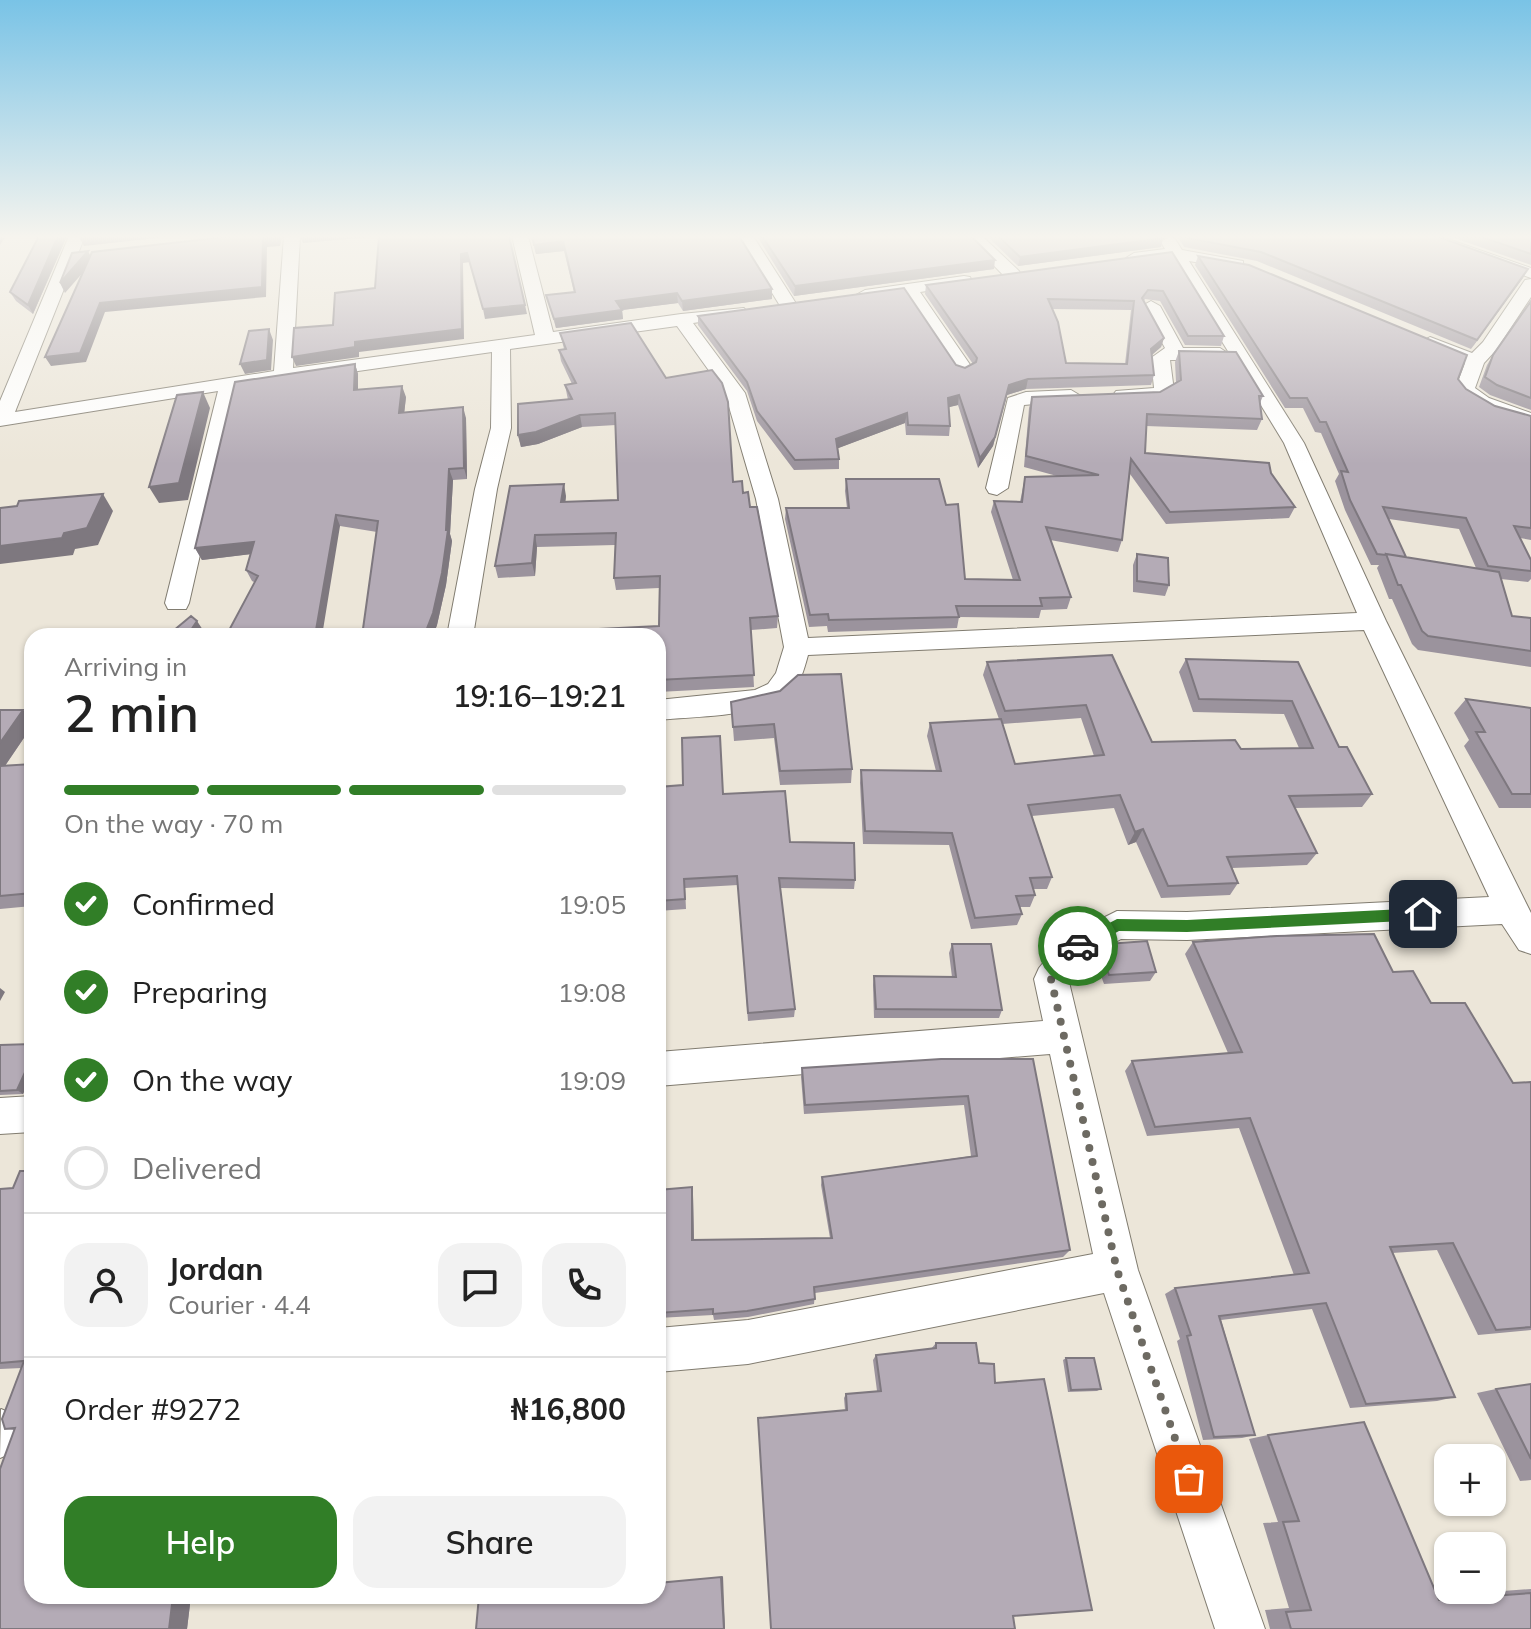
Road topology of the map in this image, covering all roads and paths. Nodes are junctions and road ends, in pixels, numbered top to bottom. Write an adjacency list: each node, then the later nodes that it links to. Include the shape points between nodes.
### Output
1 (50, 312): 19 (street)
2 (287, 312): 17 (street)
3 (539, 312): 10 (street)
4 (735, 312): 9 (street)
5 (925, 312): 16 (street)
6 (1154, 312): 13 (street)
7 (1214, 312): 14 (street)
8 (1512, 312): 15 (street)
9 (681, 319): 10 (street); 25 (street, via 735,393 767,499)
10 (545, 338): 12 (street)
11 (1419, 338): 15 (street)
12 (501, 344): 17 (street); 24 (street, via 501,428)
13 (1177, 353): 14 (street); 21 (street, via 1160,358 1164,391 1155,395 1015,402)
14 (1242, 355): 23 (street, via 1294,443)
15 (1475, 361): 20 (street, via 1465,390)
16 (964, 369)
17 (283, 375): 18 (street)
18 (229, 384): 19 (street); 22 (street)
19 (1, 420)
20 (1531, 420)
21 (997, 488)
22 (177, 603)
23 (1373, 621): 25 (street); 27 (street)
24 (461, 628)
25 (797, 647): 26 (street, via 778,691 759,699)
26 (666, 709)
27 (1521, 925): 28 (street, via 1117,925 1075,948 1051,979)
28 (1062, 1036): 29 (street); 32 (street)
29 (666, 1068)
30 (24, 1114): 31 (street)
31 (0, 1116)
32 (1117, 1270): 33 (street, via 748,1342); 34 (street)
33 (666, 1349)
34 (1240, 1629)

